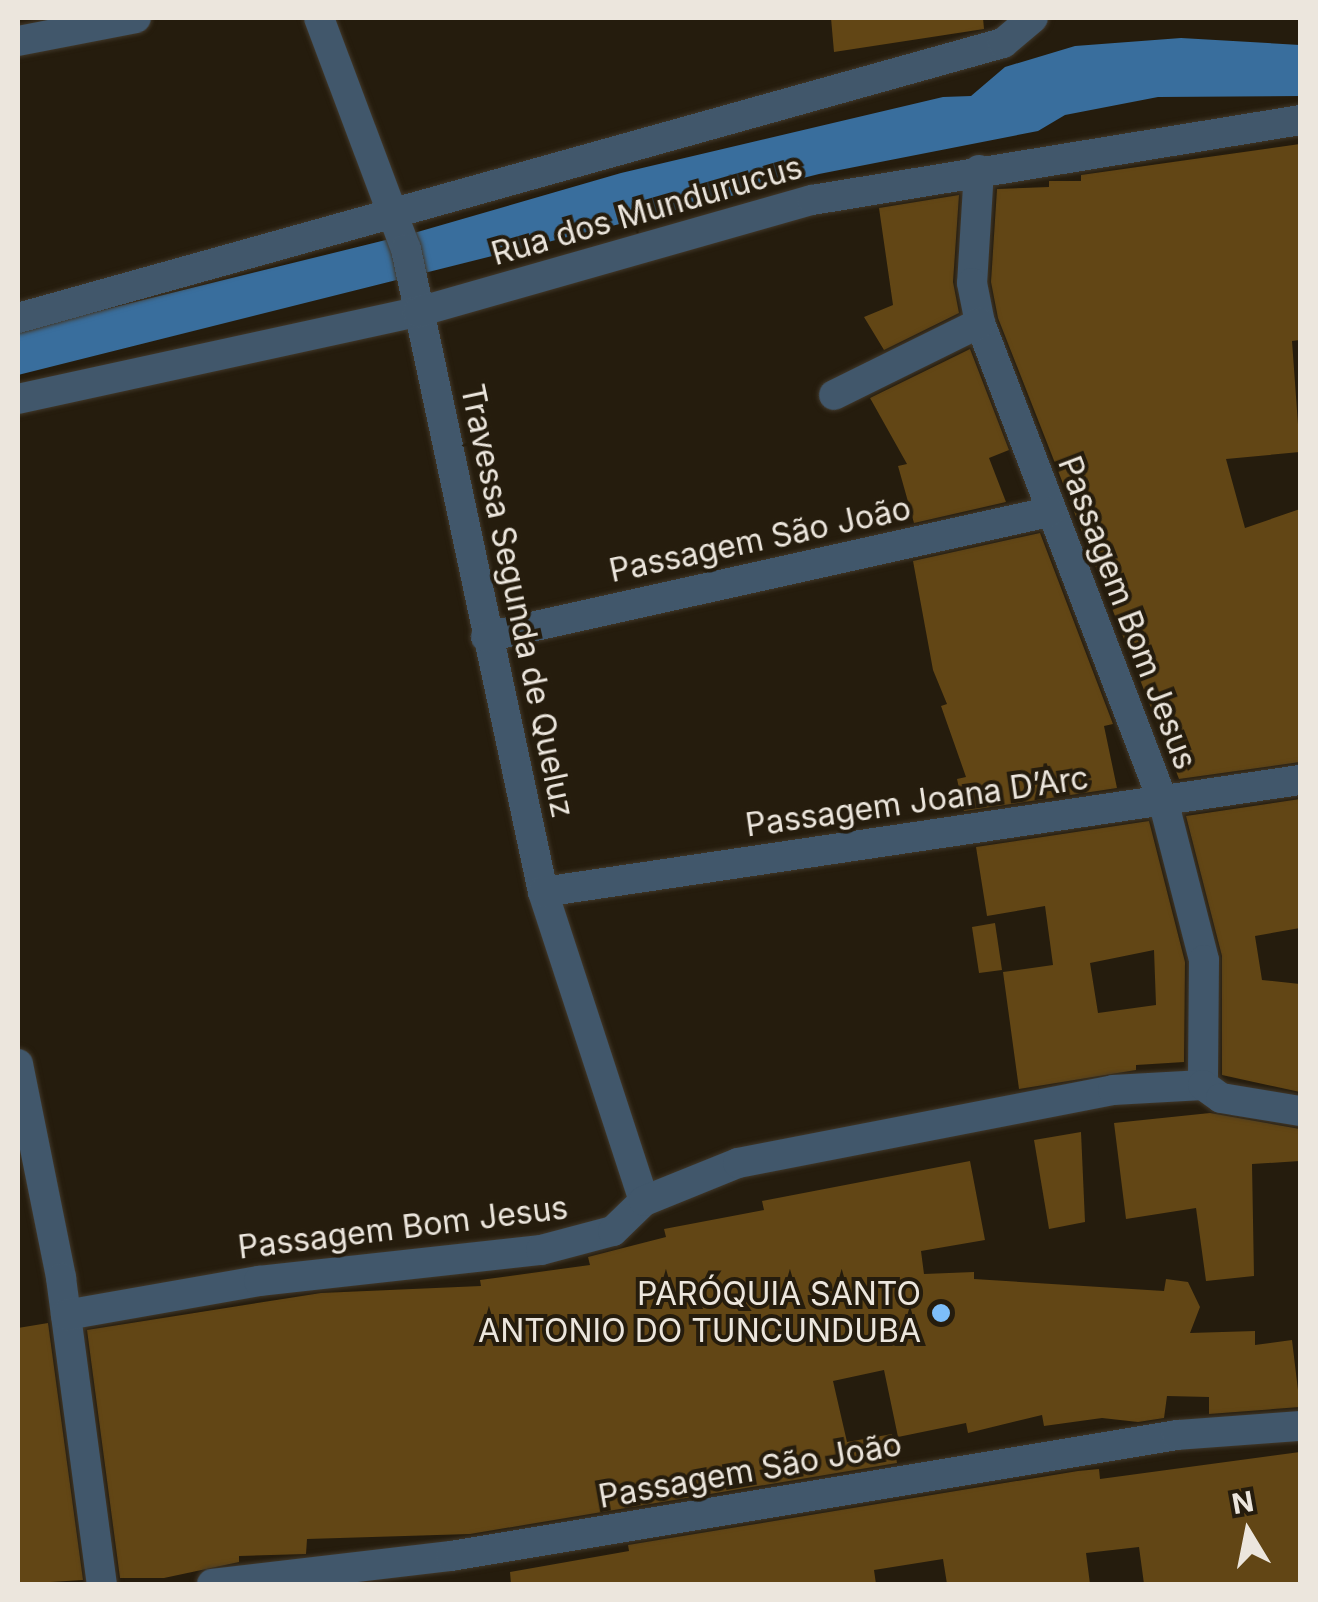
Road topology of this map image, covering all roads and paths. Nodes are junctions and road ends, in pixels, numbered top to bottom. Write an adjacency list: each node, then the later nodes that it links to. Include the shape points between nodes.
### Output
1 (136, 18): 4 (street)
2 (318, 18): 7 (street, Travessa Segunda de Queluz)
3 (1033, 18): 7 (street, Rua dos Mundurucus, via 1003,43)
4 (18, 41)
5 (1300, 120): 6 (street, Rua dos Mundurucus)
6 (978, 170): 8 (street, Rua dos Mundurucus, via 812,200); 10 (street, Passagem Bom Jesus, via 972,283)
7 (394, 216): 8 (street, Travessa Segunda de Queluz); 9 (street, Rua dos Mundurucus)
8 (417, 301): 12 (street, Rua dos Mundurucus); 14 (street, Travessa Segunda de Queluz)
9 (18, 318)
10 (980, 323): 11 (street); 13 (street, Passagem Bom Jesus)
11 (834, 394)
12 (18, 399)
13 (1049, 512): 14 (street, Passagem São João); 16 (street, Passagem Bom Jesus)
14 (486, 636): 17 (street, Travessa Segunda de Queluz)
15 (1300, 780): 16 (street, Passagem Joana D’Arc)
16 (1164, 804): 17 (street, Passagem Joana D’Arc); 19 (street, Passagem Bom Jesus, via 1204,960)
17 (544, 892): 21 (street, Travessa Segunda de Queluz)
18 (18, 1064): 22 (street)
19 (1203, 1086): 20 (street, Passagem Bom Jesus, via 1221,1098); 21 (street, Passagem Bom Jesus, via 1113,1090 738,1163)
20 (1300, 1111)
21 (644, 1201): 22 (street, Passagem Bom Jesus, via 613,1231 540,1250 259,1281)
22 (66, 1315): 24 (street)
23 (1300, 1426): 25 (street, Passagem São João, via 1176,1435 451,1556)
24 (102, 1584)
25 (212, 1584)

